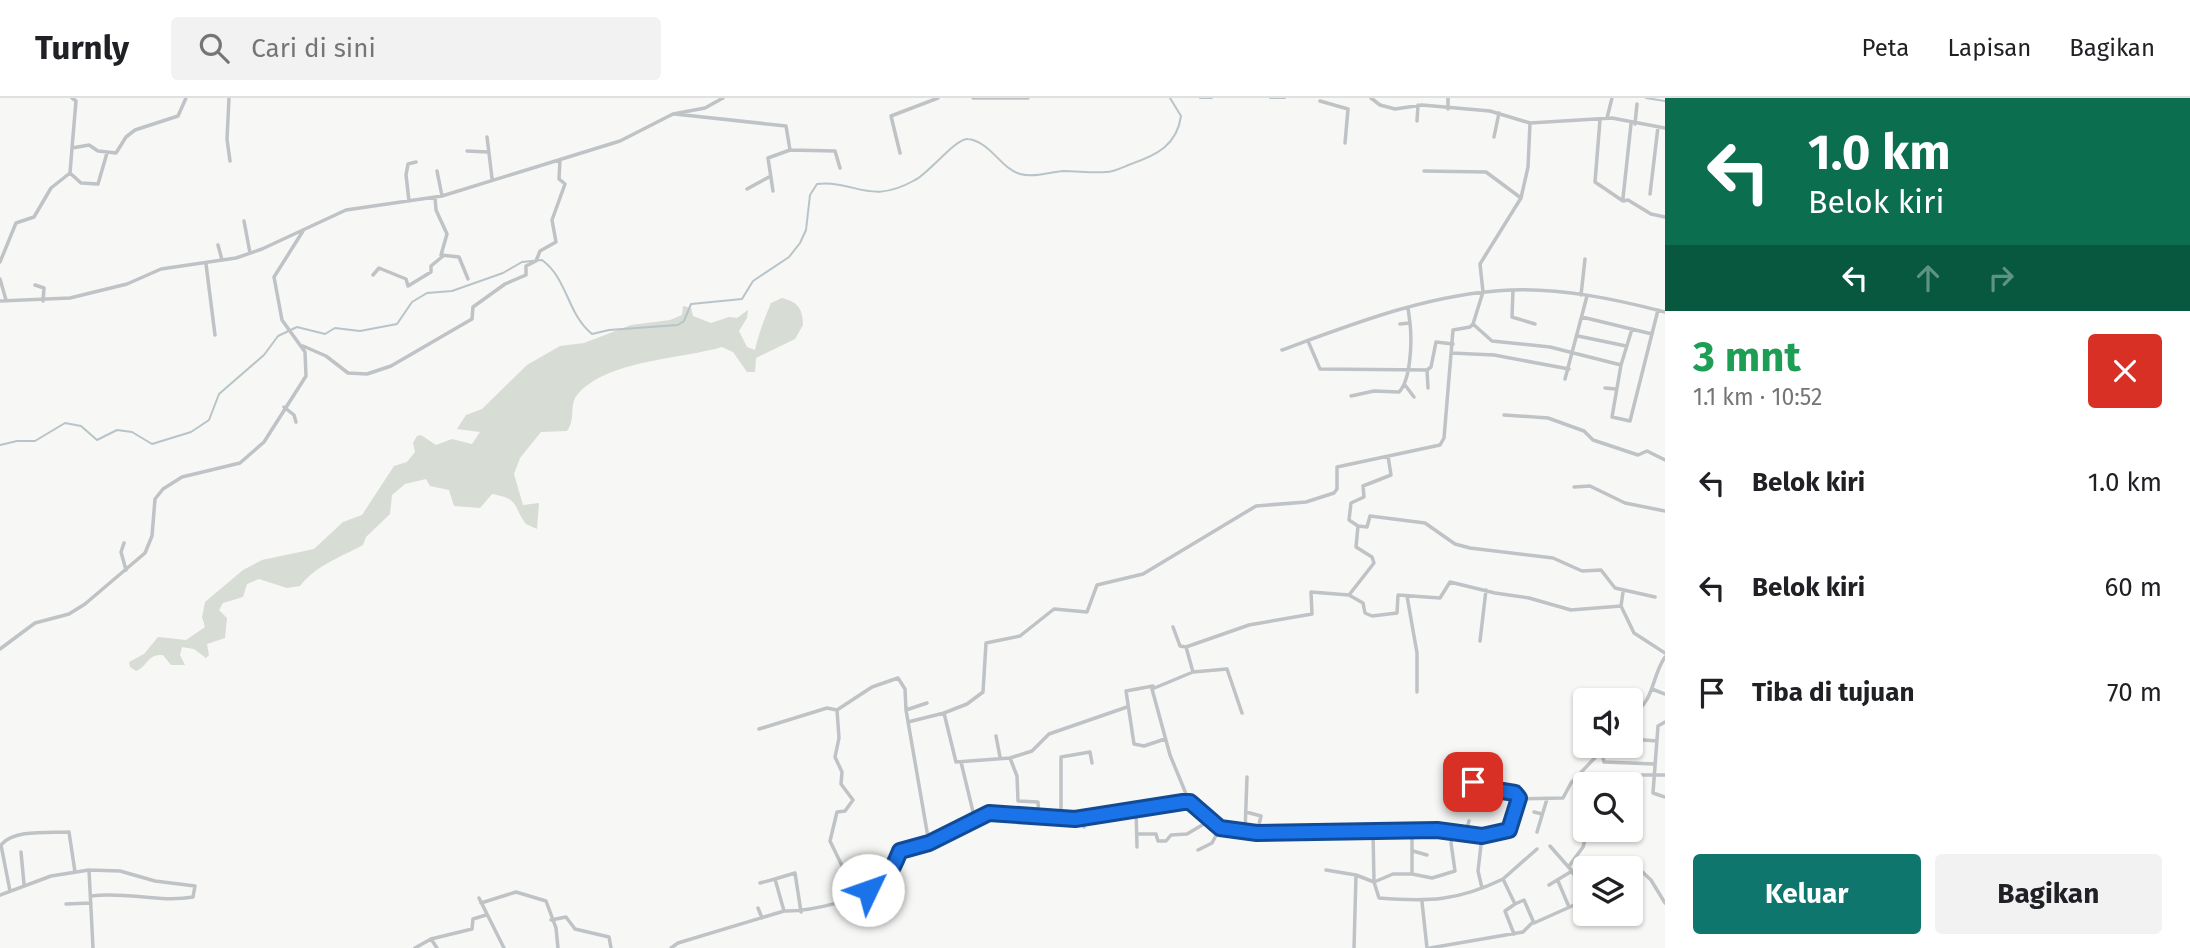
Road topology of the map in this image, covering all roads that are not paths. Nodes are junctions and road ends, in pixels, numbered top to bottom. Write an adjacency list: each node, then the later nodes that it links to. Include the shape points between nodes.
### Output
1 (72, 98): 27 (street, via 76,101)
2 (186, 98): 31 (street, via 178,116 135,130 116,153)
3 (229, 98): 34 (street)
4 (723, 98): 16 (street, via 705,108)
5 (938, 98): 32 (street, via 891,116)
6 (973, 98): 7 (street)
7 (1028, 98)
8 (1371, 98): 13 (street, via 1389,108)
9 (1448, 98): 14 (street)
10 (1612, 98): 17 (street)
11 (1320, 101): 26 (street, via 1348,109)
12 (1637, 104): 21 (street)
13 (1418, 105): 14 (street); 19 (street)
14 (1448, 109): 15 (street)
15 (1499, 113): 20 (street); 25 (street)
16 (673, 114): 28 (street, via 786,126); 33 (street, via 620,141)
17 (1607, 118): 18 (street); 21 (street)
18 (1600, 120): 20 (street); 49 (street, via 1594,179)
19 (1417, 121)
20 (1530, 123): 47 (street)
21 (1633, 124): 22 (street); 49 (street)
22 (1658, 127): 23 (street); 44 (street)
23 (1665, 128)
24 (487, 137): 30 (street)
25 (1494, 137)
26 (1345, 143)
27 (72, 148): 31 (street, via 89,145); 39 (street)
28 (790, 150): 36 (street, via 835,151); 40 (street, via 769,157)
29 (467, 151): 30 (street)
30 (488, 152): 41 (street)
31 (107, 153): 39 (street, via 98,184 81,183)
32 (900, 153)
33 (560, 160): 41 (street); 86 (street, via 559,179 565,184 552,220 556,241 526,266 526,275 473,307 472,319 375,373 348,373)
34 (230, 161)
35 (416, 162): 48 (street, via 408,163 406,169)
36 (840, 168)
37 (437, 171): 45 (street)
38 (1424, 171): 47 (street, via 1486,172)
39 (70, 173): 58 (street, via 51,188 34,217 16,223)
40 (769, 177): 42 (street); 43 (street)
41 (492, 178): 45 (street)
42 (747, 189)
43 (773, 191)
44 (1650, 194)
45 (442, 195): 46 (street)
46 (435, 197): 48 (street); 55 (street, via 436,212 447,234)
47 (1521, 198): 66 (street, via 1480,264)
48 (409, 201): 52 (street, via 346,210)
49 (1623, 201): 50 (street)
50 (1663, 217)
51 (244, 221): 54 (street)
52 (304, 229): 54 (street); 86 (street, via 274,277 282,320)
53 (218, 245): 57 (street)
54 (250, 253): 57 (street)
55 (443, 256): 60 (street, via 431,266 431,272 409,286 406,279 386,269 378,268); 62 (street, via 459,257)
56 (1585, 259): 68 (street)
57 (222, 260): 59 (street)
58 (0, 262)
59 (206, 264): 71 (street, via 160,269 106,290); 82 (street)
60 (373, 275)
61 (0, 279): 70 (street)
62 (468, 279)
63 (35, 285): 71 (street, via 44,288)
64 (1555, 285): 67 (street)
65 (1513, 290): 66 (street); 67 (street); 79 (street, via 1512,317)
66 (1483, 292): 72 (street); 78 (street)
67 (1555, 292): 68 (street)
68 (1581, 295): 69 (street)
69 (1587, 296): 73 (street); 75 (street)
70 (3, 300): 71 (street)
71 (43, 301)
72 (1408, 308): 76 (street); 84 (street)
73 (1658, 310): 74 (street); 81 (street)
74 (1665, 312)
75 (1582, 317): 80 (street); 83 (street)
76 (1410, 323): 77 (street); 93 (street)
77 (1400, 324)
78 (1473, 324): 85 (street, via 1454,328); 89 (street, via 1492,341)
79 (1535, 324)
80 (1632, 329): 81 (street); 87 (street)
81 (1652, 334): 99 (street, via 1630,421 1612,417)
82 (215, 335)
83 (1578, 336): 87 (street); 89 (street)
84 (1308, 341): 88 (street); 93 (street, via 1323,370)
85 (1452, 344): 90 (street); 94 (street, via 1435,343)
86 (301, 345): 102 (street, via 306,376)
87 (1626, 345): 91 (street)
88 (1282, 350)
89 (1573, 352): 91 (street); 92 (street)
90 (1451, 353): 92 (street, via 1494,355); 105 (street, via 1443,442)
91 (1621, 365): 99 (street)
92 (1569, 369): 95 (street)
93 (1410, 370): 94 (street); 96 (street)
94 (1427, 370): 97 (street)
95 (1566, 379)
96 (1405, 385): 100 (street, via 1399,392); 101 (street)
97 (1428, 388)
98 (1605, 388): 99 (street)
99 (1616, 389)
100 (1351, 396)
101 (1413, 397)
102 (285, 407): 104 (street); 111 (street, via 249,457 232,466 182,477 163,489 155,499 149,545)
103 (1504, 415): 106 (street, via 1548,418 1609,446 1639,455 1647,451)
104 (296, 422)
105 (1388, 456): 109 (street, via 1391,475 1363,486 1364,497 1351,503 1349,520); 133 (street, via 1337,467 1334,493 1308,502 1256,506 1141,575 1097,585 1087,612 1054,609 1020,636 986,643 983,692)
106 (1665, 460)
107 (1574, 487): 108 (street, via 1590,486 1625,503)
108 (1665, 511)
109 (1358, 526): 113 (street, via 1368,526 1370,516 1425,523 1462,546 1553,558 1582,571 1601,570 1613,587); 114 (street, via 1356,549 1369,555 1374,564)
110 (124, 543): 111 (street, via 121,552)
111 (126, 570): 121 (street, via 69,614 35,623)
112 (1486, 590): 115 (street, via 1450,582 1440,598); 117 (street, via 1571,610); 119 (street)
113 (1623, 592): 116 (street); 117 (street)
114 (1349, 595): 115 (street, via 1363,603 1365,613 1372,616 1397,613 1397,596); 120 (street, via 1311,592 1312,614 1249,625)
115 (1407, 596): 126 (street, via 1417,650)
116 (1655, 597)
117 (1621, 606): 122 (street, via 1634,633)
118 (1172, 627): 120 (street, via 1180,646)
119 (1480, 641)
120 (1186, 647): 123 (street)
121 (0, 649)
122 (1665, 655): 125 (street)
123 (1193, 673): 124 (street); 134 (street, via 1227,668)
124 (1153, 686): 129 (street, via 1126,690); 139 (street)
125 (1652, 689): 127 (street); 130 (street)
126 (1417, 692)
127 (1665, 694)
128 (928, 704): 132 (street)
129 (1127, 706): 139 (street, via 1134,745); 143 (street, via 1049,734 1032,751)
130 (1643, 708)
131 (837, 710): 132 (street, via 872,687 900,678); 137 (street, via 827,708); 208 (street, via 835,757 841,784 853,800 845,811 837,812 830,841 846,874)
132 (906, 710): 135 (street)
133 (944, 713): 135 (street); 146 (street, via 955,760)
134 (1242, 713)
135 (908, 722): 180 (street)
136 (1665, 722): 141 (street, via 1658,725)
137 (760, 729)
138 (996, 736): 142 (street)
139 (1165, 739): 157 (street)
140 (1643, 740): 141 (street)
141 (1657, 741): 148 (street)
142 (1000, 757): 143 (street); 146 (street)
143 (1010, 758): 162 (street, via 1017,776 1018,801 1038,802)
144 (1597, 758): 156 (street, via 1571,783 1564,797)
145 (1604, 758): 148 (street, via 1604,762)
146 (961, 762): 165 (street)
147 (1093, 763): 163 (street, via 1090,752 1060,758)
148 (1654, 764): 150 (street)
149 (1459, 772): 155 (street, via 1479,785 1512,792)
150 (1654, 774): 151 (street); 152 (street); 154 (street, via 1654,794)
151 (1643, 775)
152 (1665, 775)
153 (1247, 777): 159 (street)
154 (1665, 797)
155 (1519, 798): 156 (street); 178 (street, via 1509,830)
156 (1548, 799): 161 (street)
157 (1190, 802): 158 (street); 166 (street)
158 (1136, 809): 164 (street); 176 (street)
159 (1246, 812): 172 (street); 175 (street, via 1261,816)
160 (1534, 812): 161 (street)
161 (1542, 814): 171 (street)
162 (1039, 818): 163 (street); 165 (street, via 996,812)
163 (1061, 818): 164 (street)
164 (1085, 818): 168 (street)
165 (975, 820): 180 (street)
166 (1209, 821): 169 (street); 176 (street, via 1166,841 1158,841 1157,834)
167 (1469, 821): 177 (street)
168 (1084, 827)
169 (1220, 828): 172 (street); 184 (street, via 1212,843)
170 (1373, 831): 173 (street); 175 (street); 200 (street)
171 (1537, 831)
172 (1245, 832): 175 (street)
173 (1412, 832): 174 (street); 186 (street)
174 (1453, 832): 177 (street); 195 (street, via 1455,871 1432,878)
175 (1257, 833)
176 (1137, 834): 182 (street)
177 (1465, 834): 178 (street)
178 (1482, 836): 204 (street, via 1478,872)
179 (1584, 842): 189 (street)
180 (929, 843): 208 (street, via 900,851 879,886)
181 (1550, 846): 189 (street)
182 (1137, 847)
183 (1536, 849): 198 (street)
184 (1198, 850)
185 (21, 852): 202 (street)
186 (1413, 852): 188 (street); 195 (street)
187 (0, 853): 193 (street, via 2,843 18,835 69,832); 205 (street)
188 (1427, 855)
189 (1569, 866): 192 (street)
190 (89, 870): 193 (street); 207 (street); 207 (street, via 120,871 195,886 190,898 166,901 125,894)
191 (1326, 870): 196 (street)
192 (1572, 871): 199 (street)
193 (75, 872): 202 (street)
194 (1643, 872): 211 (street)
195 (1412, 874): 200 (street, via 1393,874)
196 (1356, 875): 200 (street); 232 (street)
197 (775, 879): 201 (street); 217 (street); 218 (street, via 795,873)
198 (1503, 879): 204 (street); 213 (street)
199 (1558, 881): 203 (street); 215 (street)
200 (1374, 882): 209 (street, via 1379,898)
201 (760, 883)
202 (24, 885): 205 (street)
203 (1549, 885)
204 (1482, 888): 209 (street, via 1447,900)
205 (10, 891): 206 (street)
206 (0, 895)
207 (91, 896): 210 (street)
208 (851, 899): 218 (street)
209 (1422, 902): 233 (street)
210 (90, 903): 212 (street); 225 (street)
211 (1665, 903)
212 (66, 904)
213 (1515, 904): 222 (street, via 1524,900); 223 (street, via 1505,911)
214 (1573, 906): 215 (street)
215 (1569, 907): 222 (street)
216 (758, 908): 220 (street)
217 (784, 911): 218 (street); 220 (street)
218 (802, 912)
219 (486, 915): 221 (street, via 480,901 519,892 546,901); 224 (street, via 473,919 472,929); 228 (street)
220 (762, 918): 231 (street)
221 (551, 920): 229 (street); 230 (street, via 567,917 575,929 610,937)
222 (1533, 922): 223 (street)
223 (1514, 934): 233 (street)
224 (431, 939): 226 (street); 227 (street)
225 (93, 948)
226 (415, 948)
227 (437, 948)
228 (504, 948)
229 (558, 948)
230 (611, 948)
231 (671, 948)
232 (1354, 948)
233 (1429, 948)

